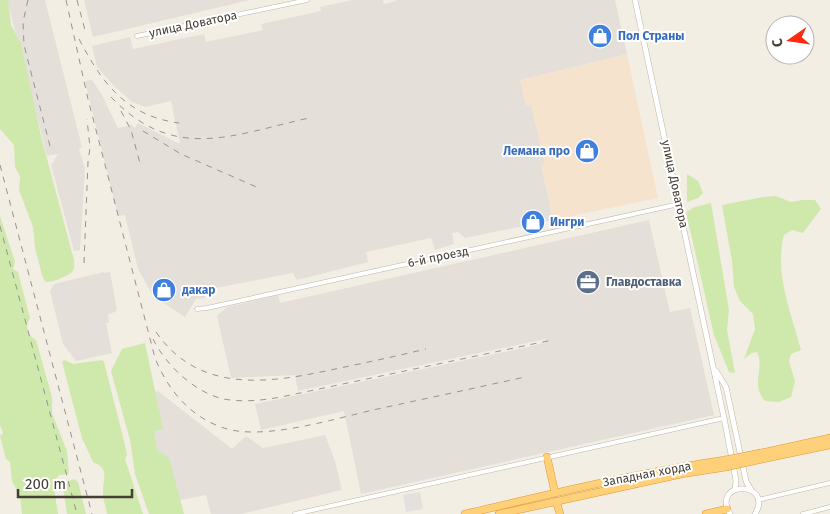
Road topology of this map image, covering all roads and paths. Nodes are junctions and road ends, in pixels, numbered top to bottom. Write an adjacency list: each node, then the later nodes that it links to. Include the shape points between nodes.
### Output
1 (307, 0): 3 (street, улица Доватора)
2 (636, 0): 4 (street, улица Доватора)
3 (137, 36)
4 (679, 204): 5 (street, 6-й проезд); 6 (street, улица Доватора)
5 (197, 308)
6 (714, 368): 7 (street, улица Доватора); 15 (street, улица Доватора, via 726,387 746,481)
7 (724, 418): 11 (street); 14 (street, улица Доватора)
8 (830, 438): 10 (highway, Западная хорда)
9 (830, 445): 10 (highway, Западная хорда)
10 (762, 456): 12 (highway, Западная хорда, bridge)
11 (547, 458): 16 (highway); 21 (street)
12 (726, 464): 16 (highway, Западная хорда, via 679,467); 18 (highway, Западная хорда)
13 (830, 483): 17 (street)
14 (735, 490): 15 (street); 20 (street, via 727,499)
15 (751, 490): 17 (street, улица Доватора)
16 (555, 493): 22 (highway, Западная хорда)
17 (758, 500): 26 (street)
18 (556, 501): 23 (highway, Западная хорда); 24 (highway)
19 (830, 507): 27 (street)
20 (728, 512): 25 (highway)
21 (295, 514)
22 (465, 514)
23 (499, 514)
24 (560, 514)
25 (706, 514)
26 (755, 514)
27 (803, 514)

